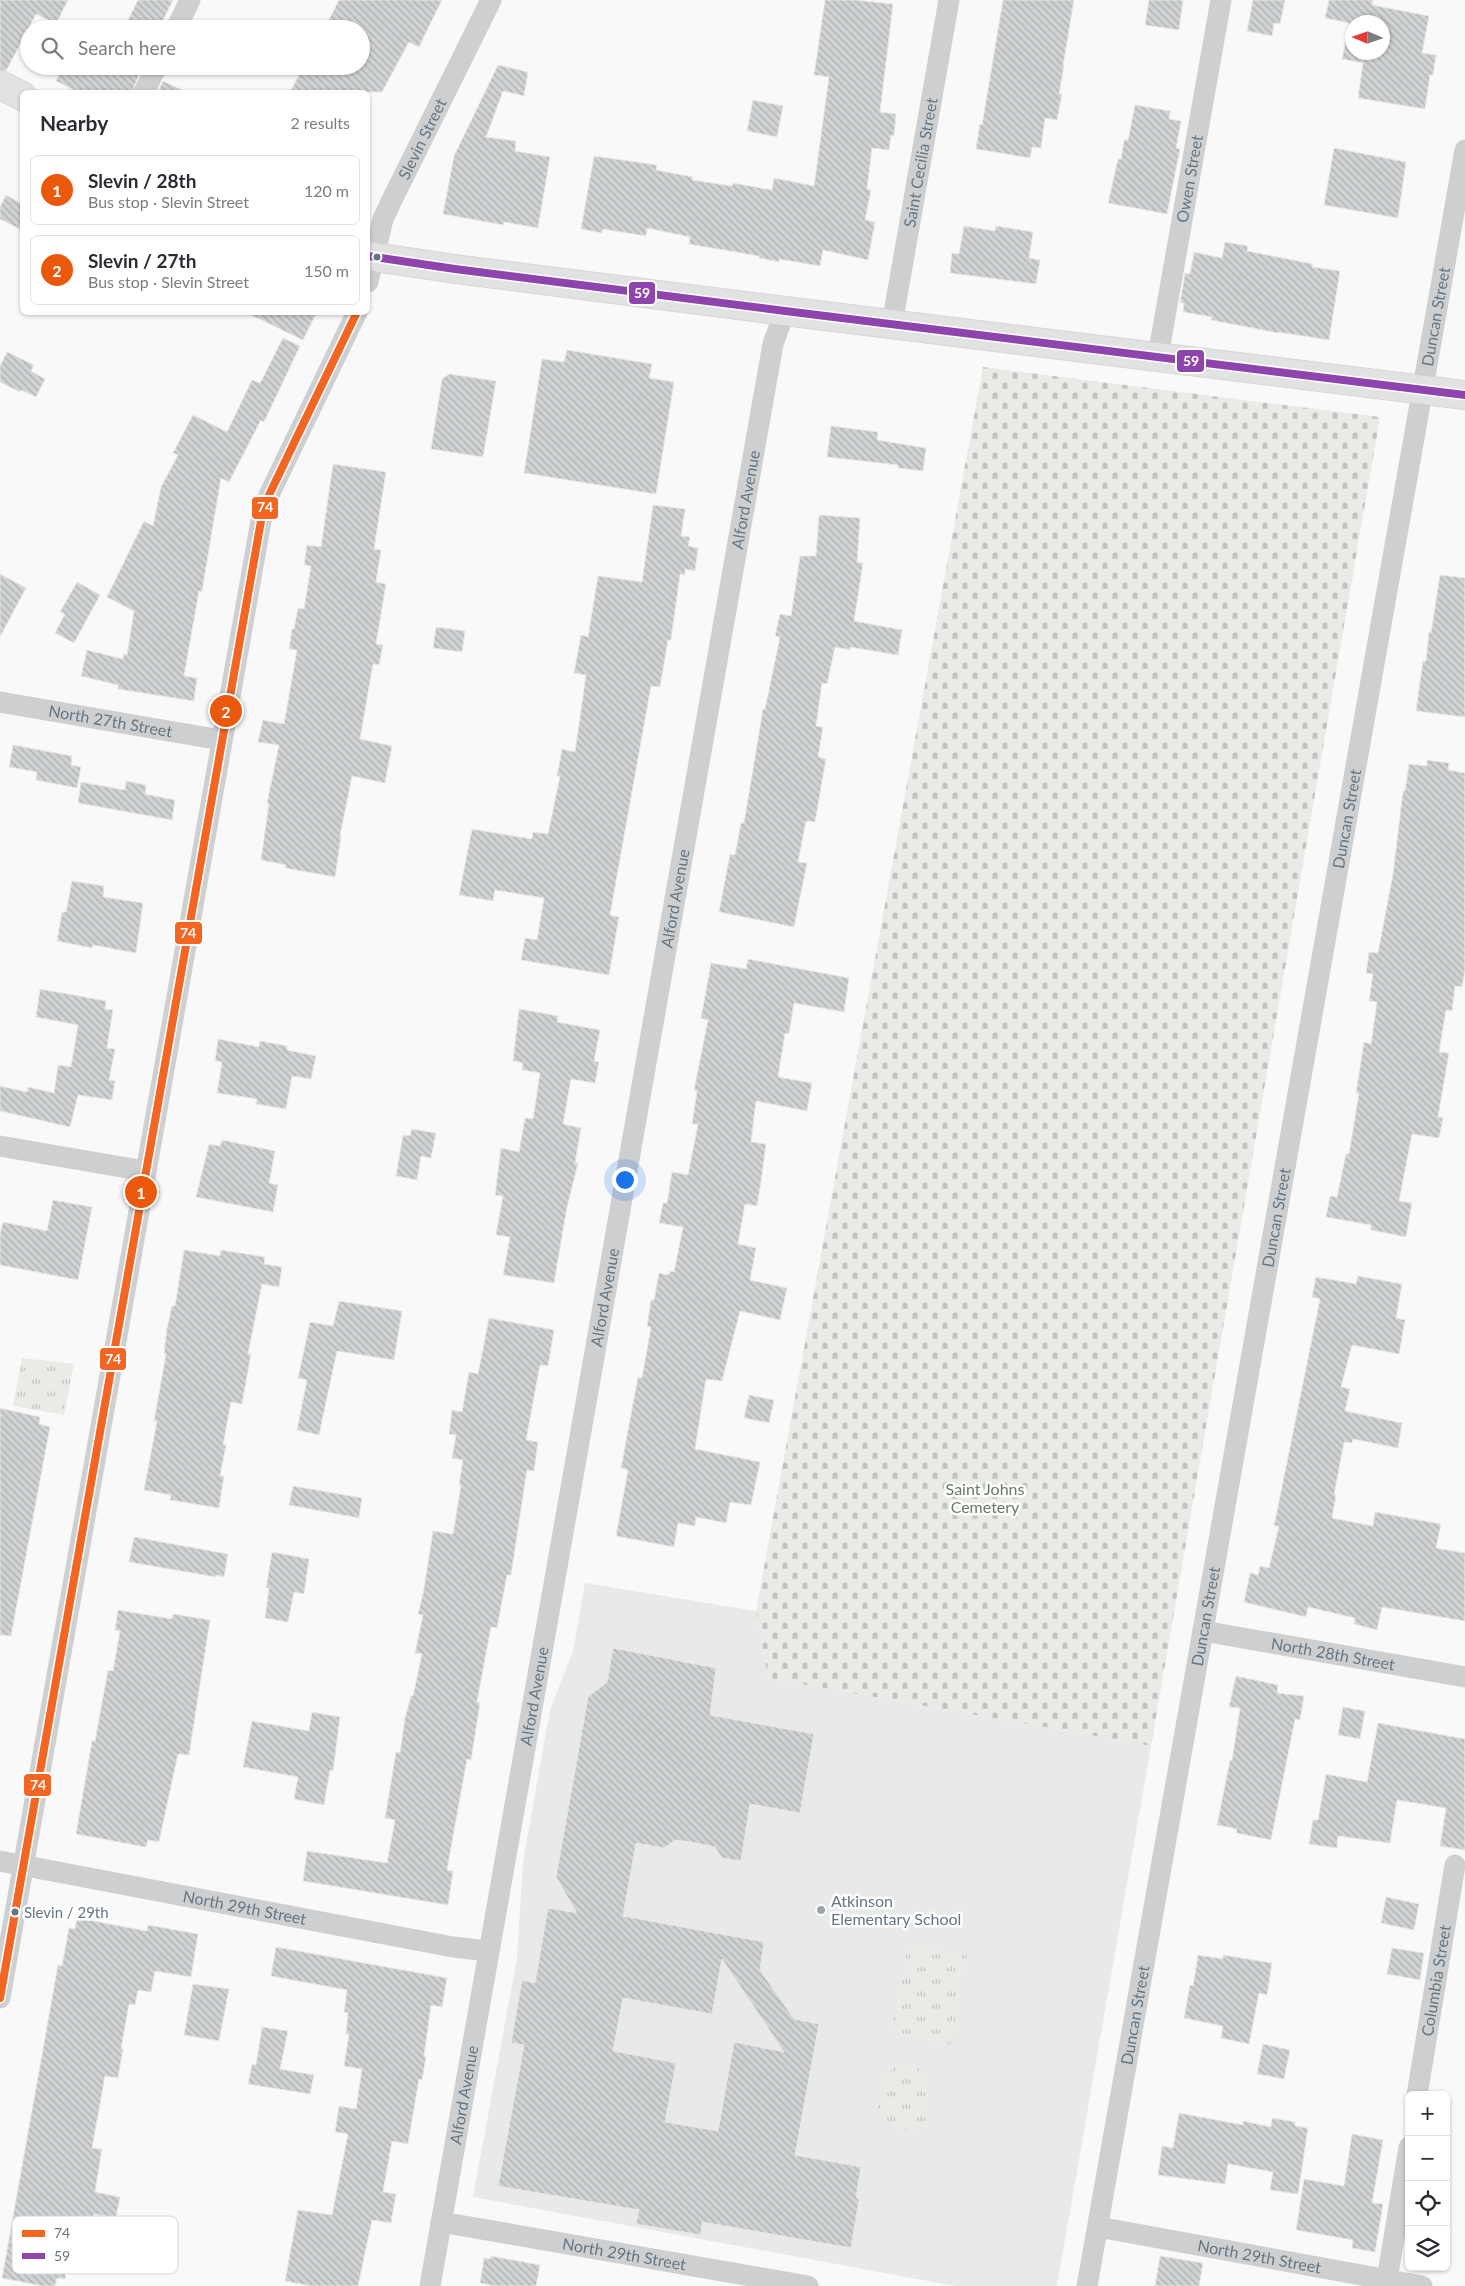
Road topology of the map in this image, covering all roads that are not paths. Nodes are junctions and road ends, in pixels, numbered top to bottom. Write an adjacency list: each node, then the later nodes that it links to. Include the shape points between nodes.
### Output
1 (190, 0): 5 (street)
2 (491, 0): 12 (street, Slevin Street, via 383,219)
3 (950, 0): 16 (street, Saint Cecilia Street)
4 (1221, 0): 17 (street, Owen Street)
5 (180, 20)
6 (152, 75): 8 (street)
7 (0, 85): 9 (street)
8 (145, 90)
9 (20, 95)
10 (1465, 150): 11 (street, Duncan Street)
11 (1459, 216): 18 (street, Duncan Street)
12 (370, 262)
13 (370, 265): 14 (street)
14 (785, 311): 16 (street); 29 (street, Alford Avenue, via 773,344)
15 (357, 315): 21 (street, via 269,495 261,521)
16 (892, 324): 17 (street)
17 (1158, 356): 18 (street)
18 (1424, 389): 19 (street); 24 (street, Duncan Street)
19 (1465, 395)
20 (0, 702): 21 (street, North 27th Street)
21 (221, 740): 23 (street)
22 (0, 1146): 23 (street)
23 (145, 1171): 28 (street)
24 (1203, 1631): 25 (street, North 28th Street); 34 (street, Duncan Street)
25 (1465, 1677)
26 (0, 1861): 28 (street, North 29th Street)
27 (1456, 1865): 31 (street, Columbia Street)
28 (23, 1866): 29 (street, North 29th Street); 30 (street)
29 (488, 1951): 33 (street, Alford Avenue)
30 (0, 1998)
31 (1418, 2091)
32 (1405, 2171): 35 (street)
33 (441, 2222): 36 (street, Alford Avenue); 37 (street, North 29th Street)
34 (1098, 2227): 35 (street, North 29th Street); 38 (street, Duncan Street)
35 (1386, 2283): 39 (street, North 29th Street)
36 (430, 2286)
37 (808, 2286)
38 (1087, 2286)
39 (1422, 2286)

